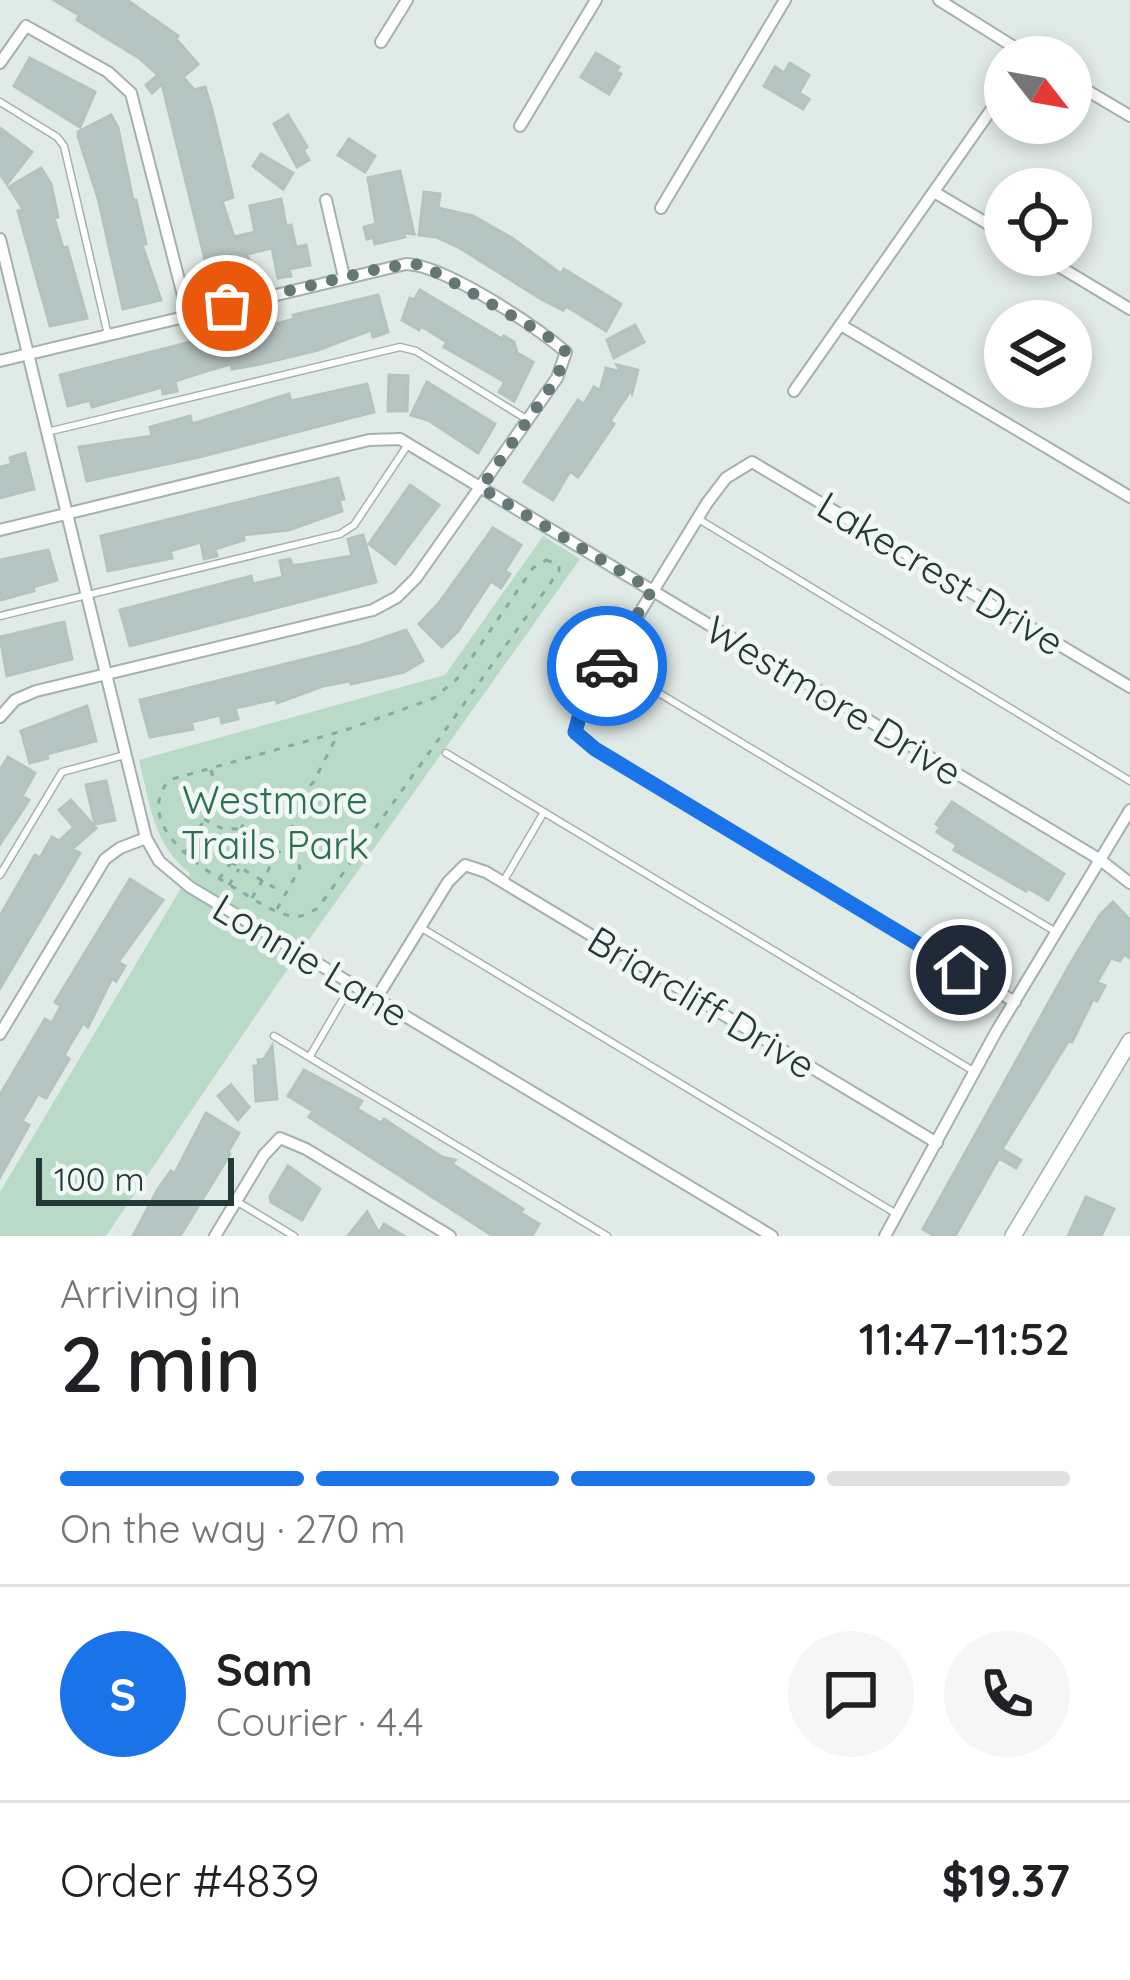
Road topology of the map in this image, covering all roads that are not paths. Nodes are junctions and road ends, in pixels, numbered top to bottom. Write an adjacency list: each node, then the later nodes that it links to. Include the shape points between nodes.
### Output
1 (407, 0): 6 (street)
2 (596, 0): 12 (street)
3 (784, 0): 15 (street)
4 (939, 0): 5 (street)
5 (996, 36)
6 (382, 42)
7 (0, 63): 21 (street, via 26,26 131,93)
8 (1092, 93): 10 (street)
9 (0, 102): 23 (lane, via 64,146)
10 (1130, 116)
11 (984, 120): 13 (street)
12 (520, 126)
13 (934, 192): 16 (street); 22 (street)
14 (326, 200): 19 (street)
15 (661, 208)
16 (984, 222)
17 (0, 239): 24 (street, Lonnie Lane)
18 (1075, 276): 20 (street)
19 (344, 277): 21 (street); 27 (street, via 421,264 546,335 566,352)
20 (1130, 309)
21 (188, 315): 23 (street)
22 (842, 325): 26 (street); 31 (street)
23 (108, 335): 24 (street)
24 (30, 354): 25 (street); 28 (street, Lonnie Lane)
25 (0, 361)
26 (794, 391)
27 (528, 420): 28 (lane, via 400,347); 30 (street)
28 (47, 432): 32 (street, Lonnie Lane)
29 (409, 443): 30 (street, Westmore Drive); 32 (street, via 369,440); 36 (lane, via 347,531)
30 (481, 488): 35 (street, Westmore Drive); 39 (street, via 416,578 374,610)
31 (1130, 497)
32 (67, 514): 34 (street); 36 (street, Lonnie Lane)
33 (697, 518): 35 (street); 40 (street, Lakecrest Drive, via 727,478 752,462); 44 (lane)
34 (0, 530)
35 (652, 590): 38 (street); 48 (street, Westmore Drive)
36 (87, 596): 37 (lane); 39 (street, Lonnie Lane)
37 (0, 616)
38 (609, 663): 53 (lane); 56 (street, via 575,732 595,749)
39 (106, 675): 41 (street, via 21,696); 43 (street, Lonnie Lane)
40 (1130, 687)
41 (0, 717)
42 (446, 753): 46 (lane)
43 (125, 755): 47 (street, Lonnie Lane); 49 (lane, via 62,772)
44 (1130, 782)
45 (1130, 810): 48 (street)
46 (544, 812): 51 (lane); 61 (lane)
47 (146, 838): 54 (street, Lonnie Lane, via 178,880); 57 (street, via 105,859)
48 (1099, 860): 50 (street, Westmore Drive); 53 (street)
49 (0, 875)
50 (1128, 879)
51 (502, 883): 52 (street, Briarcliff Drive, via 465,865); 62 (street, Briarcliff Drive)
52 (419, 927): 55 (street); 64 (lane)
53 (1055, 932): 56 (street)
54 (352, 984): 55 (street, Lonnie Lane); 60 (lane)
55 (376, 999): 69 (street, Lonnie Lane)
56 (1015, 1002): 61 (street)
57 (0, 1034)
58 (274, 1036): 60 (lane)
59 (1130, 1041): 71 (street)
60 (310, 1056): 68 (lane)
61 (975, 1072): 62 (street)
62 (937, 1143): 64 (street)
63 (236, 1201): 65 (street); 66 (lane); 67 (street, via 280,1138)
64 (897, 1215): 70 (street)
65 (215, 1236)
66 (294, 1236)
67 (450, 1236)
68 (607, 1236)
69 (772, 1236)
70 (885, 1236)
71 (1013, 1236)

